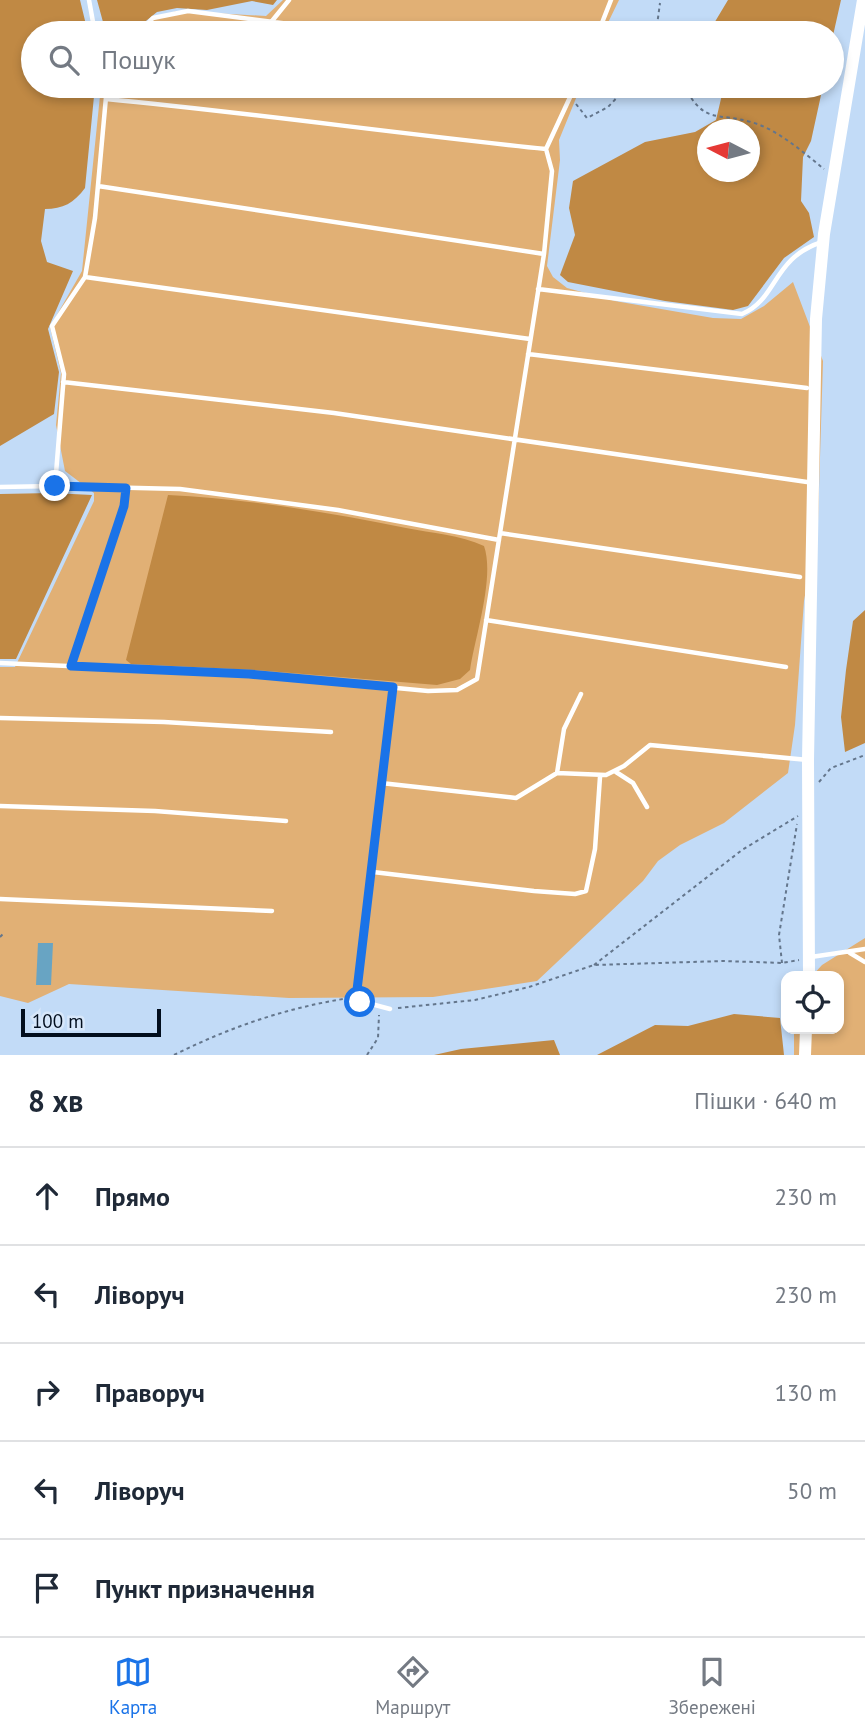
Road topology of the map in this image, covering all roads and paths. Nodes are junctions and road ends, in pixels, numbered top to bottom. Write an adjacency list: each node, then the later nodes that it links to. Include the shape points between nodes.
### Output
1 (89, 0): 6 (lane)
2 (289, 0): 9 (lane)
3 (611, 0): 10 (lane)
4 (863, 0): 18 (street)
5 (660, 3): 11 (path)
6 (93, 21)
7 (150, 21): 8 (lane, via 188,11)
8 (264, 21)
9 (273, 21)
10 (603, 21)
11 (658, 21)
12 (570, 98): 17 (lane)
13 (575, 98): 14 (path, via 587,118)
14 (617, 98)
15 (691, 98): 18 (path, via 709,116 751,122 780,137)
16 (106, 99): 17 (lane); 19 (lane)
17 (546, 149): 21 (lane, via 552,171)
18 (832, 176): 20 (street)
19 (98, 186): 21 (lane); 22 (lane)
20 (823, 242): 23 (lane, via 792,258 764,299 742,314); 45 (street, via 816,319)
21 (544, 254): 23 (lane)
22 (85, 277): 24 (lane); 26 (lane, via 52,326)
23 (538, 289): 24 (lane)
24 (530, 339): 25 (lane)
25 (528, 354): 27 (lane); 28 (lane)
26 (63, 382): 28 (lane); 30 (lane)
27 (807, 388)
28 (516, 439): 29 (lane); 33 (lane)
29 (807, 482)
30 (55, 486): 31 (lane); 32 (lane)
31 (0, 487)
32 (126, 488): 34 (lane, via 180,489 338,510); 38 (path)
33 (500, 533): 34 (lane); 35 (lane)
34 (499, 540): 36 (lane)
35 (800, 577)
36 (486, 620): 39 (lane); 40 (lane, via 477,679 457,690)
37 (0, 663): 38 (lane)
38 (71, 666): 40 (lane, via 249,674)
39 (786, 667)
40 (393, 687): 49 (lane)
41 (581, 694): 47 (lane, via 564,729)
42 (0, 718): 43 (lane)
43 (331, 732)
44 (865, 755): 50 (path, via 831,768)
45 (808, 760): 46 (lane, via 650,744); 50 (street)
46 (616, 772): 48 (lane); 52 (lane, via 633,783)
47 (557, 774): 48 (lane); 49 (lane, via 516,798)
48 (600, 776): 55 (lane, via 595,849 586,891 534,891)
49 (381, 783): 55 (lane)
50 (811, 797): 53 (path); 62 (street)
51 (0, 806): 54 (lane)
52 (647, 807)
53 (798, 816): 64 (path, via 779,935); 65 (path, via 742,850)
54 (286, 821)
55 (373, 872): 67 (lane)
56 (0, 899): 57 (lane)
57 (272, 911)
58 (4, 933): 59 (path)
59 (0, 937)
60 (865, 949): 61 (lane)
61 (849, 953): 62 (lane); 63 (lane)
62 (810, 958): 64 (path); 66 (street)
63 (865, 962)
64 (782, 963): 65 (path)
65 (594, 965): 68 (path, via 475,1000)
66 (809, 971)
67 (357, 990): 68 (lane, via 360,1002); 70 (path, via 343,999 280,1012 216,1034)
68 (390, 1009): 71 (path, via 379,1014 378,1038)
69 (806, 1034): 72 (street)
70 (174, 1055)
71 (367, 1055)
72 (805, 1055)

